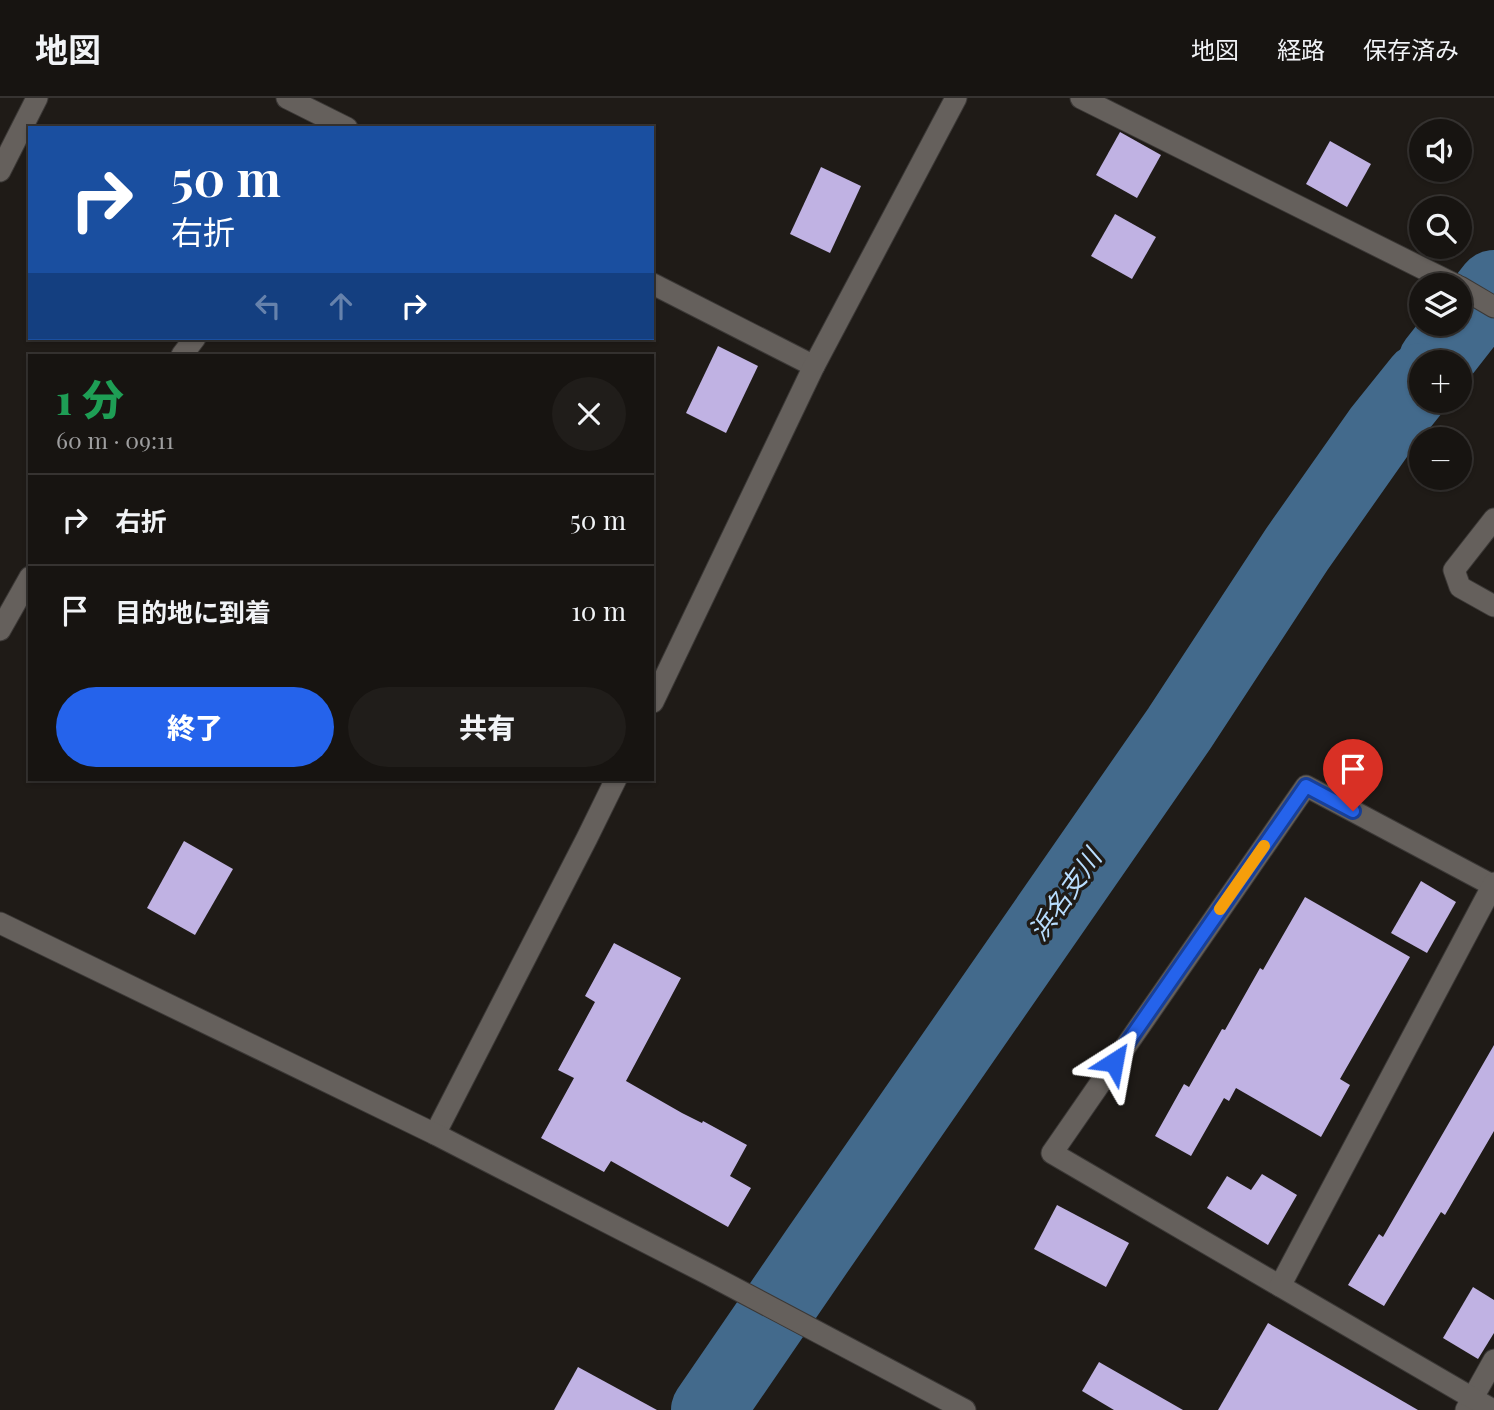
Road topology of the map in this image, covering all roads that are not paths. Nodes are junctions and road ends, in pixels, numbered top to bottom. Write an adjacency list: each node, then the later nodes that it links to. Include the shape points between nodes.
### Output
1 (37, 98): 6 (street)
2 (287, 98): 5 (street)
3 (956, 98): 13 (street)
4 (1081, 98): 7 (street)
5 (344, 126)
6 (0, 171)
7 (1435, 273)
8 (654, 285): 13 (street)
9 (1472, 294): 10 (street)
10 (1494, 307)
11 (193, 340): 12 (street)
12 (183, 354)
13 (814, 366): 18 (street)
14 (1494, 519): 16 (street, via 1454,570 1460,587)
15 (28, 581): 17 (street)
16 (1494, 606)
17 (0, 630)
18 (654, 700)
19 (615, 781): 22 (street)
20 (1493, 884): 23 (street); 23 (street, via 1306,786 1052,1153)
21 (0, 923): 22 (street)
22 (435, 1134): 26 (street)
23 (1280, 1286): 25 (street)
24 (1494, 1360): 25 (street)
25 (1469, 1404): 27 (street)
26 (965, 1410)
27 (1493, 1410)

